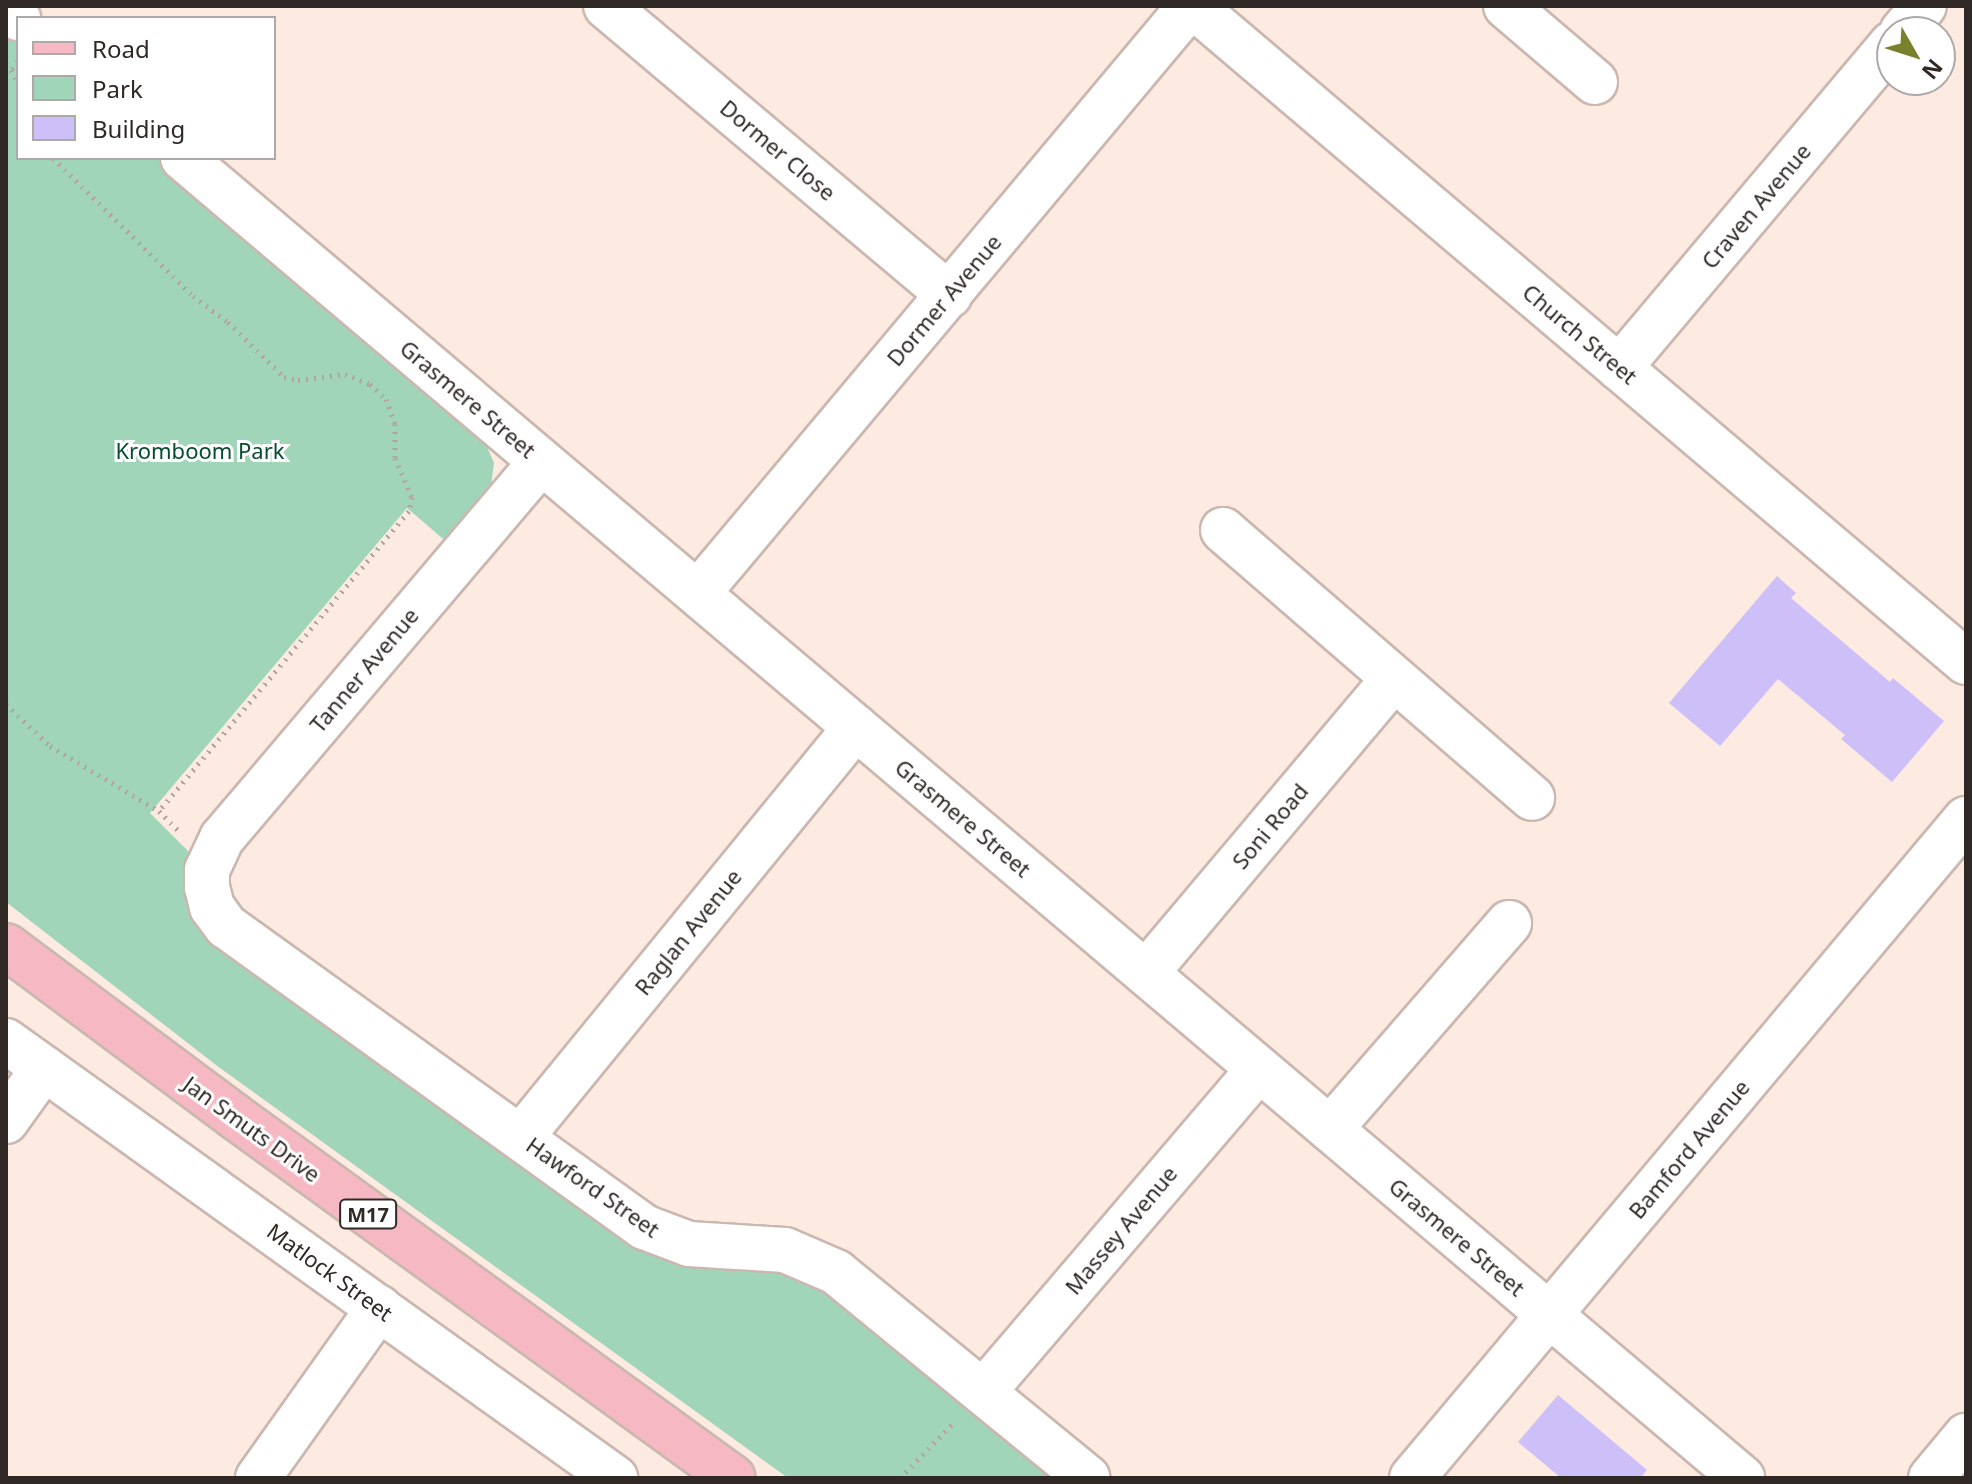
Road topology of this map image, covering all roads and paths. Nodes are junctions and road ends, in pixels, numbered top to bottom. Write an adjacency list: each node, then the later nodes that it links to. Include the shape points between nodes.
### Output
1 (606, 6): 8 (street, Dormer Close)
2 (1192, 6): 8 (street, Dormer Avenue); 9 (street, Church Street)
3 (1506, 6): 5 (street)
4 (1876, 63): 9 (street, Craven Avenue)
5 (1595, 82)
6 (55, 160): 15 (path, via 284,377 345,374 370,384 386,399 395,424 395,458 412,497 409,511 159,811 50,746)
7 (185, 160): 10 (street, Grasmere Street)
8 (949, 295): 12 (street, Dormer Avenue)
9 (1619, 368): 13 (street, Church Street)
10 (541, 462): 12 (street, Grasmere Street); 19 (street, Tanner Avenue, via 222,838 209,860)
11 (1223, 530): 14 (street)
12 (698, 593): 16 (street, Grasmere Street)
13 (1966, 662)
14 (1394, 678): 17 (street); 22 (street, Soni Road)
15 (6, 704)
16 (856, 727): 22 (street, Grasmere Street); 28 (street, Raglan Avenue)
17 (1532, 798)
18 (1966, 819): 30 (street, Bamford Avenue)
19 (207, 887): 28 (street, Hawford Street, via 212,907 226,926)
20 (1509, 923): 27 (street)
21 (6, 946): 37 (main road, Jan Smuts Drive / M17)
22 (1146, 973): 25 (street, Grasmere Street)
23 (6, 1041): 24 (street, Matlock Street)
24 (44, 1068): 26 (street); 29 (street, Matlock Street)
25 (1259, 1069): 27 (street, Grasmere Street); 32 (street, Massey Avenue)
26 (6, 1121)
27 (1330, 1129): 30 (street, Grasmere Street)
28 (521, 1137): 32 (street, Hawford Street, via 659,1236 689,1244 785,1250 821,1262)
29 (379, 1308): 35 (street); 36 (street, Matlock Street)
30 (1549, 1315): 34 (street, Grasmere Street); 40 (street, Bamford Avenue)
31 (1577, 1378): 34 (street)
32 (984, 1391): 38 (path); 39 (street, Hawford Street)
33 (1966, 1436): 41 (street)
34 (1716, 1474)
35 (258, 1478)
36 (615, 1478)
37 (733, 1478)
38 (900, 1478)
39 (1088, 1478)
40 (1412, 1478)
41 (1931, 1478)

